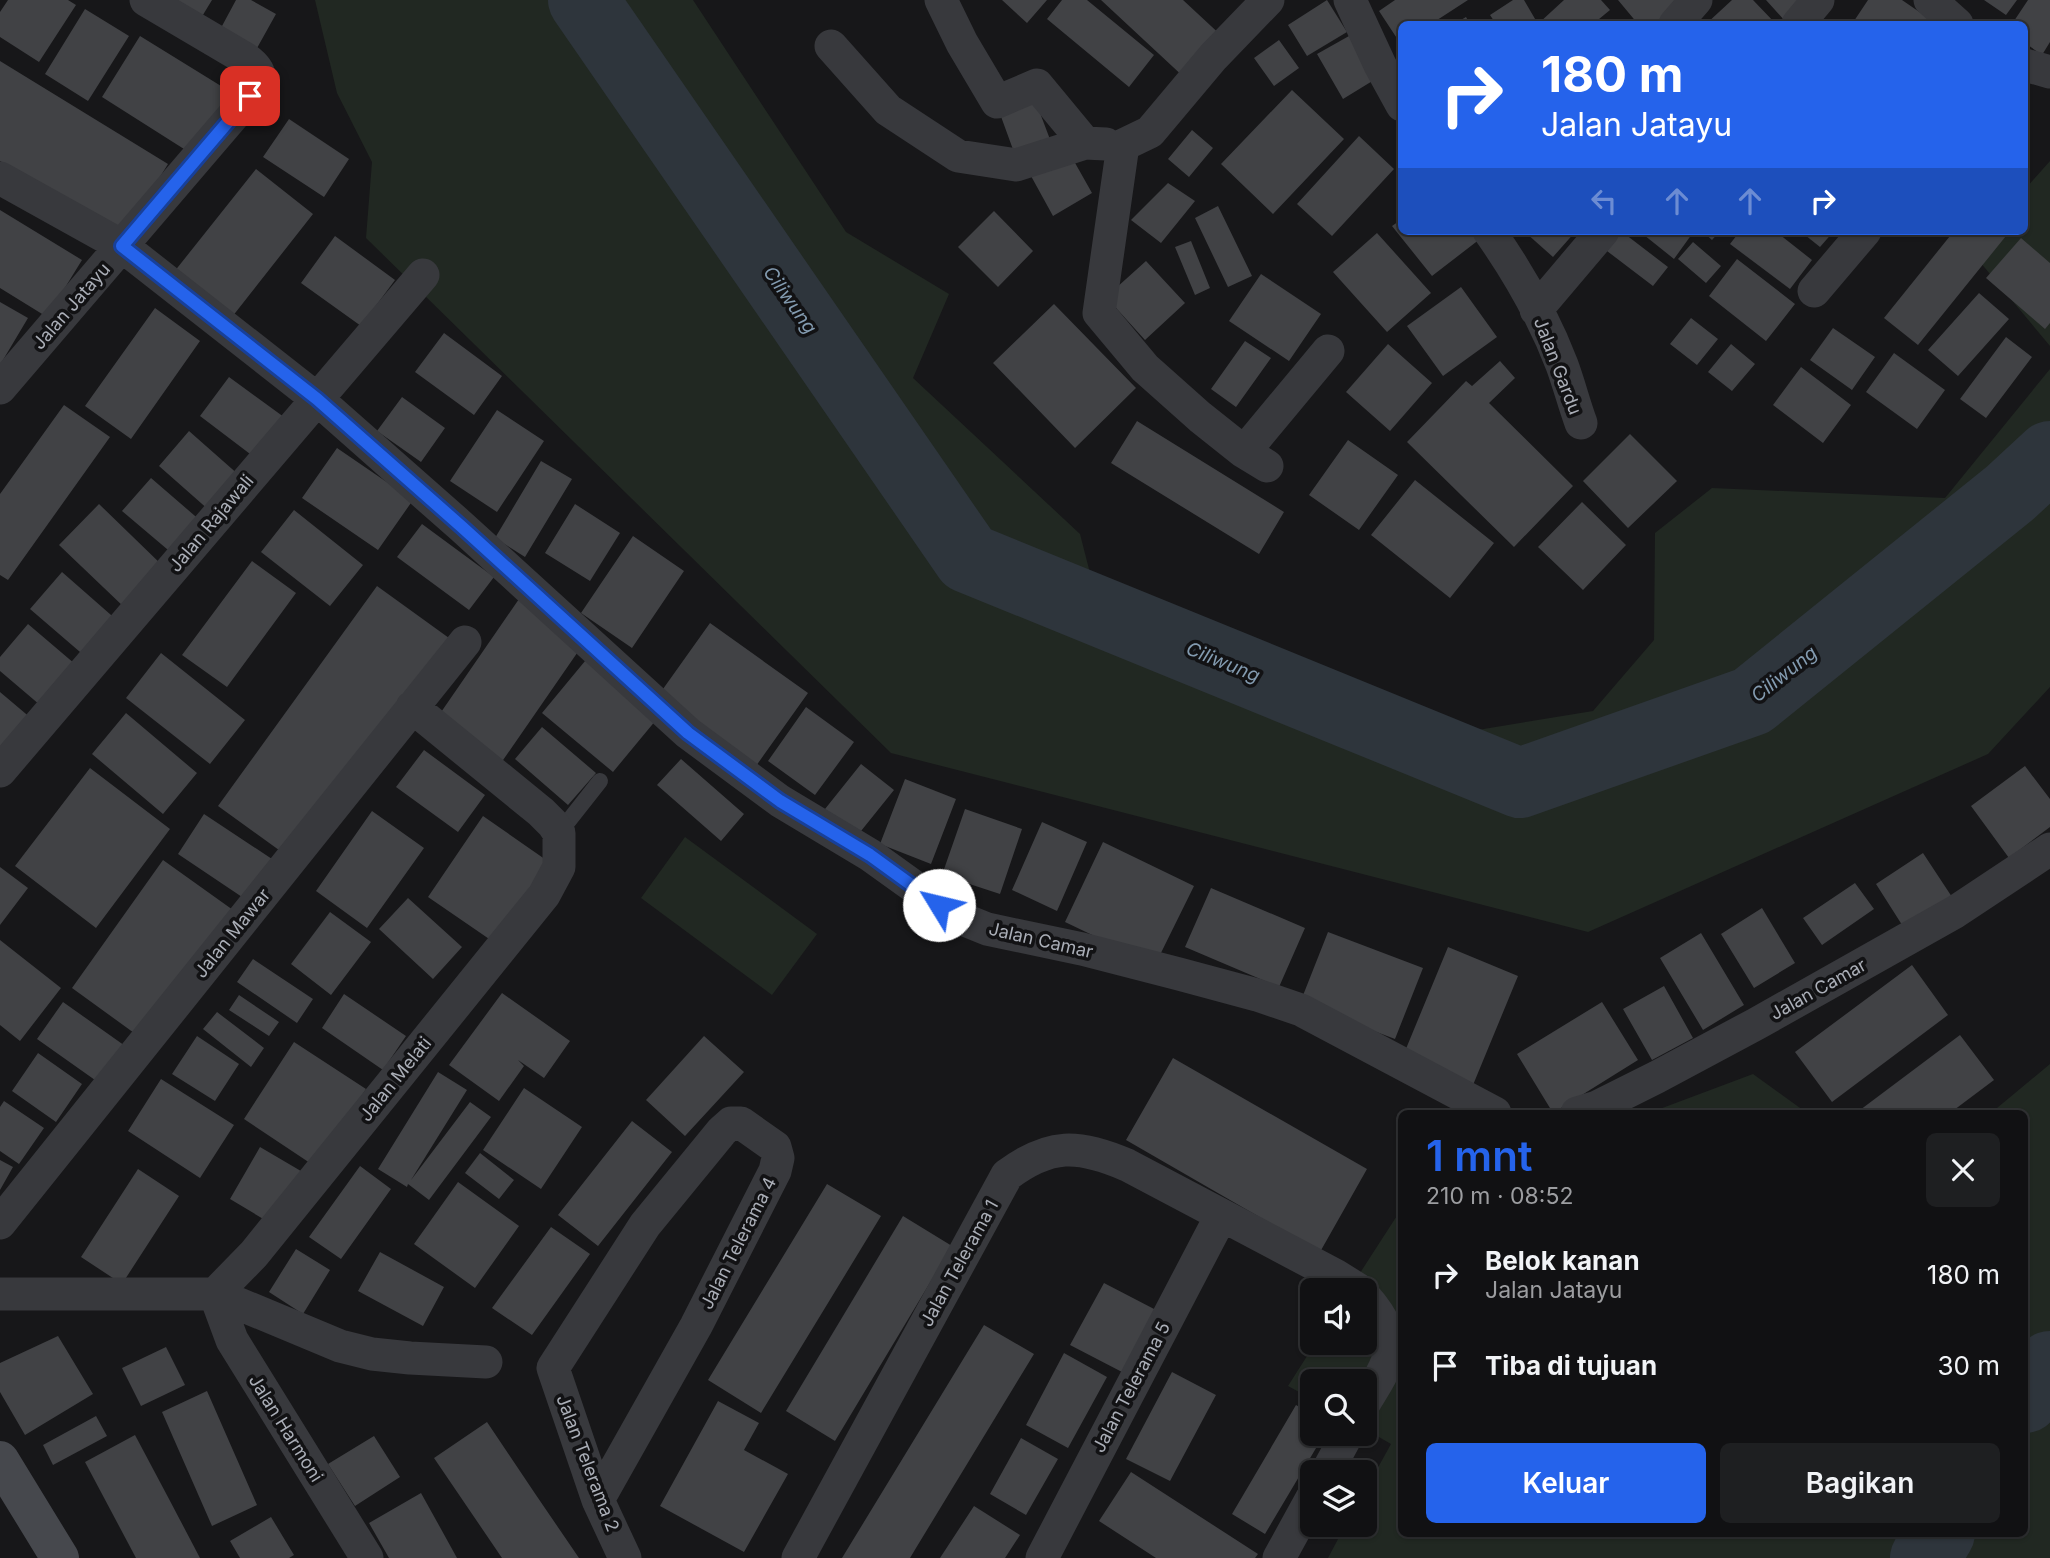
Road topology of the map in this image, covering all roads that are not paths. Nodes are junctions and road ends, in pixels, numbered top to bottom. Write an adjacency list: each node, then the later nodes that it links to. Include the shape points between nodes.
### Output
1 (146, 0): 21 (street, Jalan Jatayu, via 255,65 260,77 250,96)
2 (941, 0): 15 (street, via 997,102 1037,85)
3 (1268, 0): 16 (street, via 1150,132)
4 (1350, 0): 14 (street)
5 (1696, 0): 8 (street)
6 (1818, 0): 9 (street)
7 (1930, 0): 10 (street)
8 (1678, 21)
9 (1800, 21)
10 (1954, 21)
11 (831, 46): 15 (street, via 888,110 958,156 1016,165)
12 (2028, 66): 13 (street)
13 (2050, 72)
14 (1398, 98)
15 (1085, 143): 16 (street)
16 (1123, 145): 25 (street, via 1099,313 1145,368 1255,459)
17 (0, 178): 21 (street, Jalan Camar)
18 (1494, 235): 24 (street, Jalan Gardu)
19 (1600, 235): 24 (street, Jalan Gardu)
20 (1862, 235): 23 (street)
21 (122, 246): 26 (street, Jalan Jatayu); 27 (street, Jalan Camar)
22 (422, 275): 27 (street, Jalan Rajawali)
23 (1814, 291)
24 (1536, 310): 28 (street, Jalan Gardu)
25 (1328, 351)
26 (0, 388)
27 (317, 399): 31 (street, Jalan Rajawali); 35 (street, Jalan Camar, via 688,733 780,801 870,855 955,916 988,929 1082,949 1301,1010)
28 (1581, 423)
29 (464, 642): 30 (street, Jalan Mawar)
30 (412, 708): 33 (street, via 541,812); 38 (street, Jalan Mawar)
31 (0, 771)
32 (600, 781): 33 (lane)
33 (559, 833): 41 (street, Jalan Melati, via 559,867 544,895 254,1254)
34 (2050, 849): 36 (street, Jalan Camar, via 1955,912 1657,1077)
35 (1489, 1110)
36 (1587, 1110)
37 (1221, 1216): 39 (street, Jalan Telerama 1); 52 (street, Jalan Telerama 1, via 1103,1154 1051,1151 1007,1175); 53 (street, Jalan Telerama 5)
38 (0, 1223)
39 (1340, 1278)
40 (0, 1294): 41 (street)
41 (215, 1294): 43 (street, via 340,1346 372,1354); 50 (street, Jalan Harmoni, via 232,1340)
42 (1377, 1310): 45 (street, via 1389,1335 1387,1362)
43 (486, 1362)
44 (553, 1368): 47 (street, Jalan Telerama 2); 47 (street, Jalan Telerama 4, via 645,1225 722,1131 741,1123 775,1147 775,1171 696,1326)
45 (1377, 1380)
46 (0, 1461): 49 (main road)
47 (598, 1500): 51 (street, Jalan Telerama 2)
48 (1300, 1520): 54 (street)
49 (60, 1558)
50 (367, 1558)
51 (625, 1558)
52 (798, 1558)
53 (1042, 1558)
54 (1279, 1558)

